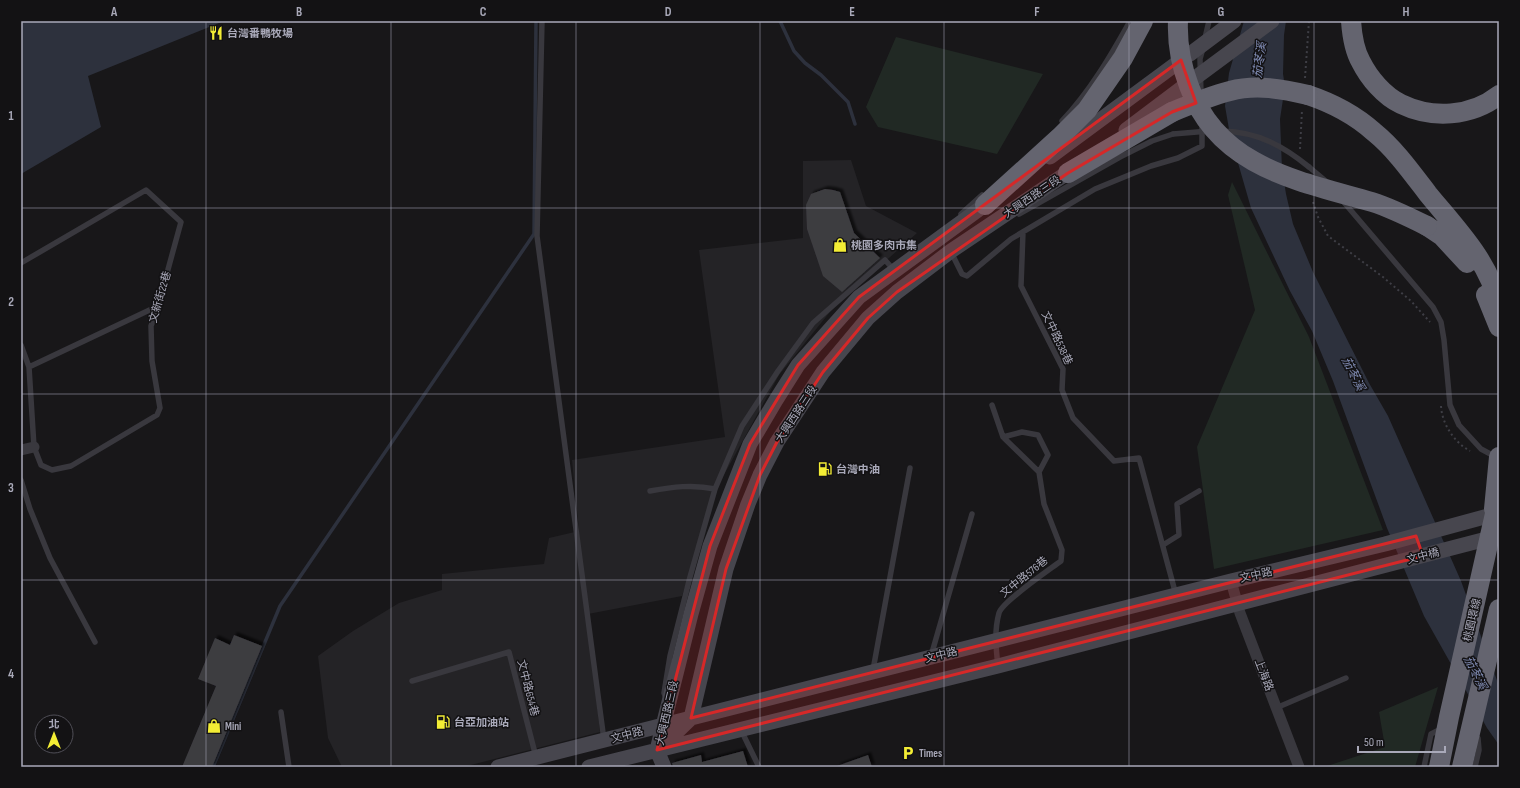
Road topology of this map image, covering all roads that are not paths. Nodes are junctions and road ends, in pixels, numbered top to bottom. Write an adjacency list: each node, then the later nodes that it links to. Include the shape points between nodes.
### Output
1 (542, 21): 60 (lane, via 537,236)
2 (1130, 21): 10 (lane, via 1095,81)
3 (1143, 21): 12 (highway, via 1123,58 1086,110 1060,136)
4 (1178, 21): 19 (highway, bridge, via 1179,52 1192,96 1203,115 1227,142 1266,169 1401,213 1442,236 1475,274 1491,304)
5 (1209, 21): 13 (lane, via 1200,59 1202,146 1178,158 1095,189)
6 (1234, 21): 12 (street, 大興西路三段, bridge)
7 (1272, 21): 11 (street, 大興西路三段, bridge)
8 (1351, 21): 9 (highway, via 1354,46 1360,62 1381,90 1399,104 1418,111 1454,114 1469,110)
9 (1499, 95)
10 (1059, 124)
11 (1068, 173): 14 (street, 大興西路三段); 18 (highway, bridge, via 1172,112 1215,95 1254,88 1275,88 1305,95 1338,108 1359,120 1386,143 1474,252 1491,282)
12 (985, 199): 16 (street, 大興西路三段, via 922,255)
13 (1023, 232): 14 (lane, via 967,276 962,274); 38 (lane, 文中路538巷, via 1021,286 1063,369 1062,390 1073,418 1114,461 1139,458)
14 (944, 252): 26 (lane, bridge, via 1152,141 1173,134 1227,131 1272,142 1292,153 1325,180 1433,307 1441,322 1450,405 1459,425 1481,449); 55 (street, 大興西路三段, via 868,318 823,372 777,442 748,504 726,569)
15 (21, 262): 17 (lane, 文新街22巷, via 146,190 181,222)
16 (894, 270): 30 (lane, via 885,260 813,323 742,426); 52 (street, 大興西路三段, via 859,297 798,365 750,444 710,546)
17 (158, 306): 21 (lane); 24 (lane, 文新街22巷, via 151,326 152,361 160,408 157,415 71,466 52,470 41,465)
18 (1499, 307)
19 (1499, 327)
20 (21, 345): 21 (lane, 文新街22巷)
21 (29, 367): 24 (lane, 文新街22巷)
22 (992, 404): 23 (lane)
23 (1003, 437): 28 (lane); 28 (lane, via 1022,432 1038,435 1048,455)
24 (34, 448): 25 (street)
25 (21, 450)
26 (1499, 457): 35 (highway, bridge)
27 (910, 468): 49 (lane)
28 (1039, 472): 45 (lane, 文中路576巷, via 1044,504 1062,550 1061,561 1016,595 999,612)
29 (21, 480): 46 (lane, via 50,558)
30 (715, 489): 31 (lane, via 701,485); 52 (lane, via 670,656 664,693)
31 (650, 491)
32 (1199, 491): 38 (lane, via 1177,504 1179,535)
33 (1499, 496): 35 (highway, 桃園環線, bridge)
34 (972, 514): 47 (lane)
35 (1497, 525): 36 (street, 文中橋, via 1444,529); 39 (street, 文中橋, via 1454,548); 70 (highway, 桃園環線, bridge)
36 (1416, 536): 37 (street, 文中橋); 39 (street)
37 (1385, 544): 41 (street, 文中路)
38 (1163, 545): 42 (lane, 文中路538巷)
39 (1423, 556): 40 (street, 文中橋)
40 (1392, 564): 43 (street, 文中路)
41 (1231, 581): 42 (street, 文中路); 43 (street, 上海路)
42 (1176, 595): 45 (street, 文中路)
43 (1237, 604): 48 (street, 文中路); 53 (street, 上海路)
44 (1499, 609): 71 (highway, bridge)
45 (995, 641): 47 (street, 文中路); 48 (lane, 文中路576巷)
46 (96, 642)
47 (930, 658): 49 (street, 文中路)
48 (998, 666): 57 (street, 文中路)
49 (872, 673): 55 (street, 文中路)
50 (1346, 678): 53 (lane)
51 (412, 681): 62 (lane, 文中路654巷, via 509,652)
52 (669, 704): 56 (street, 大興西路三段)
53 (1276, 708): 68 (street, 上海路)
54 (281, 712): 63 (lane)
55 (692, 718): 56 (street, 文中路); 61 (street, 大興西路三段)
56 (664, 725): 60 (street, 文中路); 61 (street, 大興西路三段)
57 (741, 730): 61 (street, 文中路); 67 (lane)
58 (1454, 734): 69 (lane, via 1439,730 1431,734)
59 (1462, 735): 72 (lane, via 1478,738 1479,750)
60 (604, 741): 62 (street, 文中路)
61 (657, 750): 65 (street, 文中路); 66 (street)
62 (536, 758): 64 (street, 文中路)
63 (289, 767)
64 (498, 767)
65 (589, 767)
66 (664, 767)
67 (759, 767)
68 (1299, 767)
69 (1424, 767)
70 (1439, 767)
71 (1462, 767)
72 (1475, 767)

